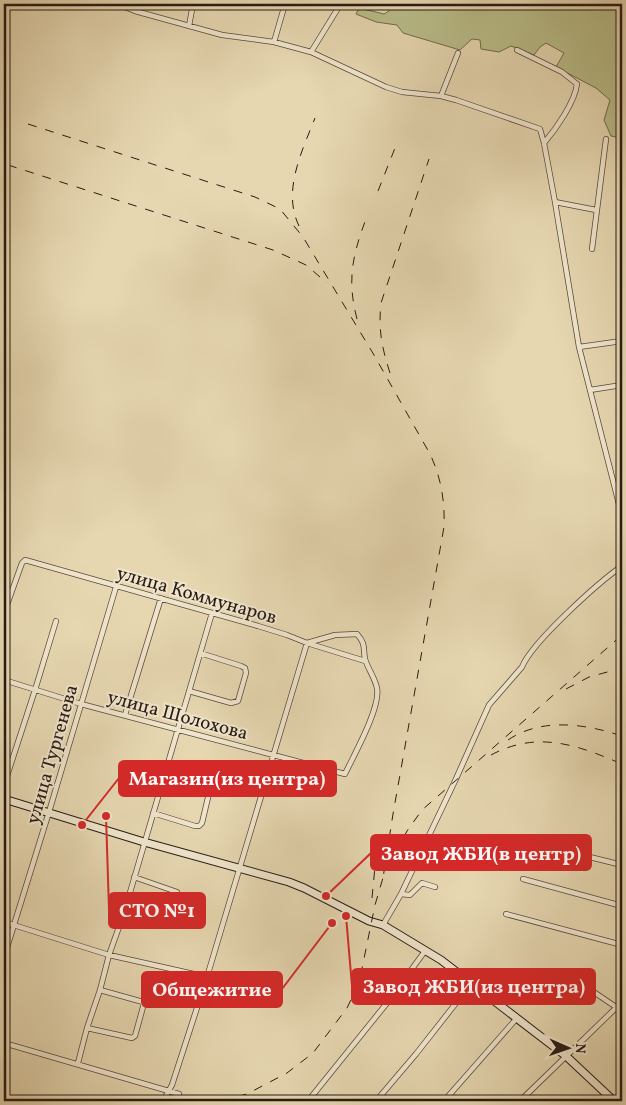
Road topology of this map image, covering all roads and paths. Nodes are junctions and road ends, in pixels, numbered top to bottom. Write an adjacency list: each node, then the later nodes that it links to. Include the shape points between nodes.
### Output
1 (117, 4): 5 (street)
2 (193, 4): 5 (street)
3 (285, 4): 6 (street)
4 (340, 5): 8 (street)
5 (189, 26): 6 (street, via 222,35)
6 (274, 42): 8 (street)
7 (516, 50): 12 (street, via 562,72 577,84 566,110)
8 (311, 52): 10 (street, via 386,87)
9 (458, 53): 10 (street)
10 (441, 96): 12 (street, via 540,128)
11 (606, 139): 14 (street)
12 (544, 143): 13 (street)
13 (555, 202): 14 (street); 17 (street)
14 (596, 210): 15 (street)
15 (592, 249)
16 (622, 341): 17 (street)
17 (579, 347): 19 (street)
18 (622, 386): 19 (street)
19 (590, 390): 20 (street)
20 (622, 516)
21 (622, 566): 50 (street, via 543,639 489,704)
22 (116, 586): 23 (street, улица Коммунаров); 24 (street, улица Коммунаров, via 25,560); 34 (street, улица Тургенева)
23 (161, 598): 26 (street, улица Коммунаров); 35 (street)
24 (5, 605): 25 (street)
25 (4, 613)
26 (212, 613): 28 (street, улица Коммунаров); 29 (street)
27 (56, 621): 32 (street)
28 (307, 643): 30 (street, улица Коммунаров); 30 (street, via 335,635 357,634 363,640); 37 (street)
29 (200, 653): 33 (street); 33 (street, via 245,668 238,701 232,703)
30 (365, 661): 37 (street, улица Шолохова, via 377,687 377,700 345,774)
31 (4, 680): 32 (street, улица Шолохова)
32 (35, 690): 34 (street, улица Шолохова); 39 (street)
33 (189, 691): 36 (street)
34 (81, 704): 35 (street, улица Шолохова); 41 (street, улица Тургенева)
35 (125, 715): 36 (street, улица Шолохова)
36 (177, 729): 37 (street, улица Шолохова); 38 (street)
37 (274, 755): 46 (street)
38 (165, 772): 42 (street); 42 (street, via 210,785 202,823 195,826)
39 (4, 785)
40 (4, 799): 41 (street)
41 (49, 812): 43 (street); 55 (street, улица Тургенева)
42 (153, 813): 43 (street)
43 (144, 842): 46 (street); 47 (street)
44 (541, 845): 45 (street)
45 (622, 864)
46 (239, 869): 56 (street, via 289,882); 61 (street)
47 (134, 876): 52 (street); 52 (street, via 176,890 177,894 169,923 165,926)
48 (523, 879): 51 (street)
49 (434, 887): 50 (street, via 422,883 410,895)
50 (401, 894): 56 (street)
51 (622, 906)
52 (124, 913): 59 (street)
53 (506, 914): 57 (street)
54 (4, 922): 55 (street)
55 (15, 925): 59 (street); 60 (street, улица Тургенева)
56 (383, 925): 58 (street)
57 (622, 944)
58 (425, 951): 63 (street); 76 (street)
59 (109, 955): 61 (street); 64 (street)
60 (4, 957)
61 (207, 977): 72 (street)
62 (576, 980): 66 (street)
63 (472, 984): 67 (street); 77 (street)
64 (100, 990): 68 (street); 68 (street, via 143,1002 135,1036)
65 (622, 1002): 66 (street)
66 (616, 1007): 70 (street)
67 (517, 1018): 70 (street); 78 (street)
68 (87, 1028): 71 (street)
69 (4, 1043): 71 (street)
70 (566, 1056): 74 (street); 79 (street)
71 (78, 1063): 72 (street)
72 (170, 1091): 73 (street); 75 (street)
73 (179, 1094)
74 (605, 1099): 80 (street)
75 (163, 1101)
76 (308, 1101)
77 (376, 1101)
78 (444, 1101)
79 (520, 1101)
80 (614, 1101)

